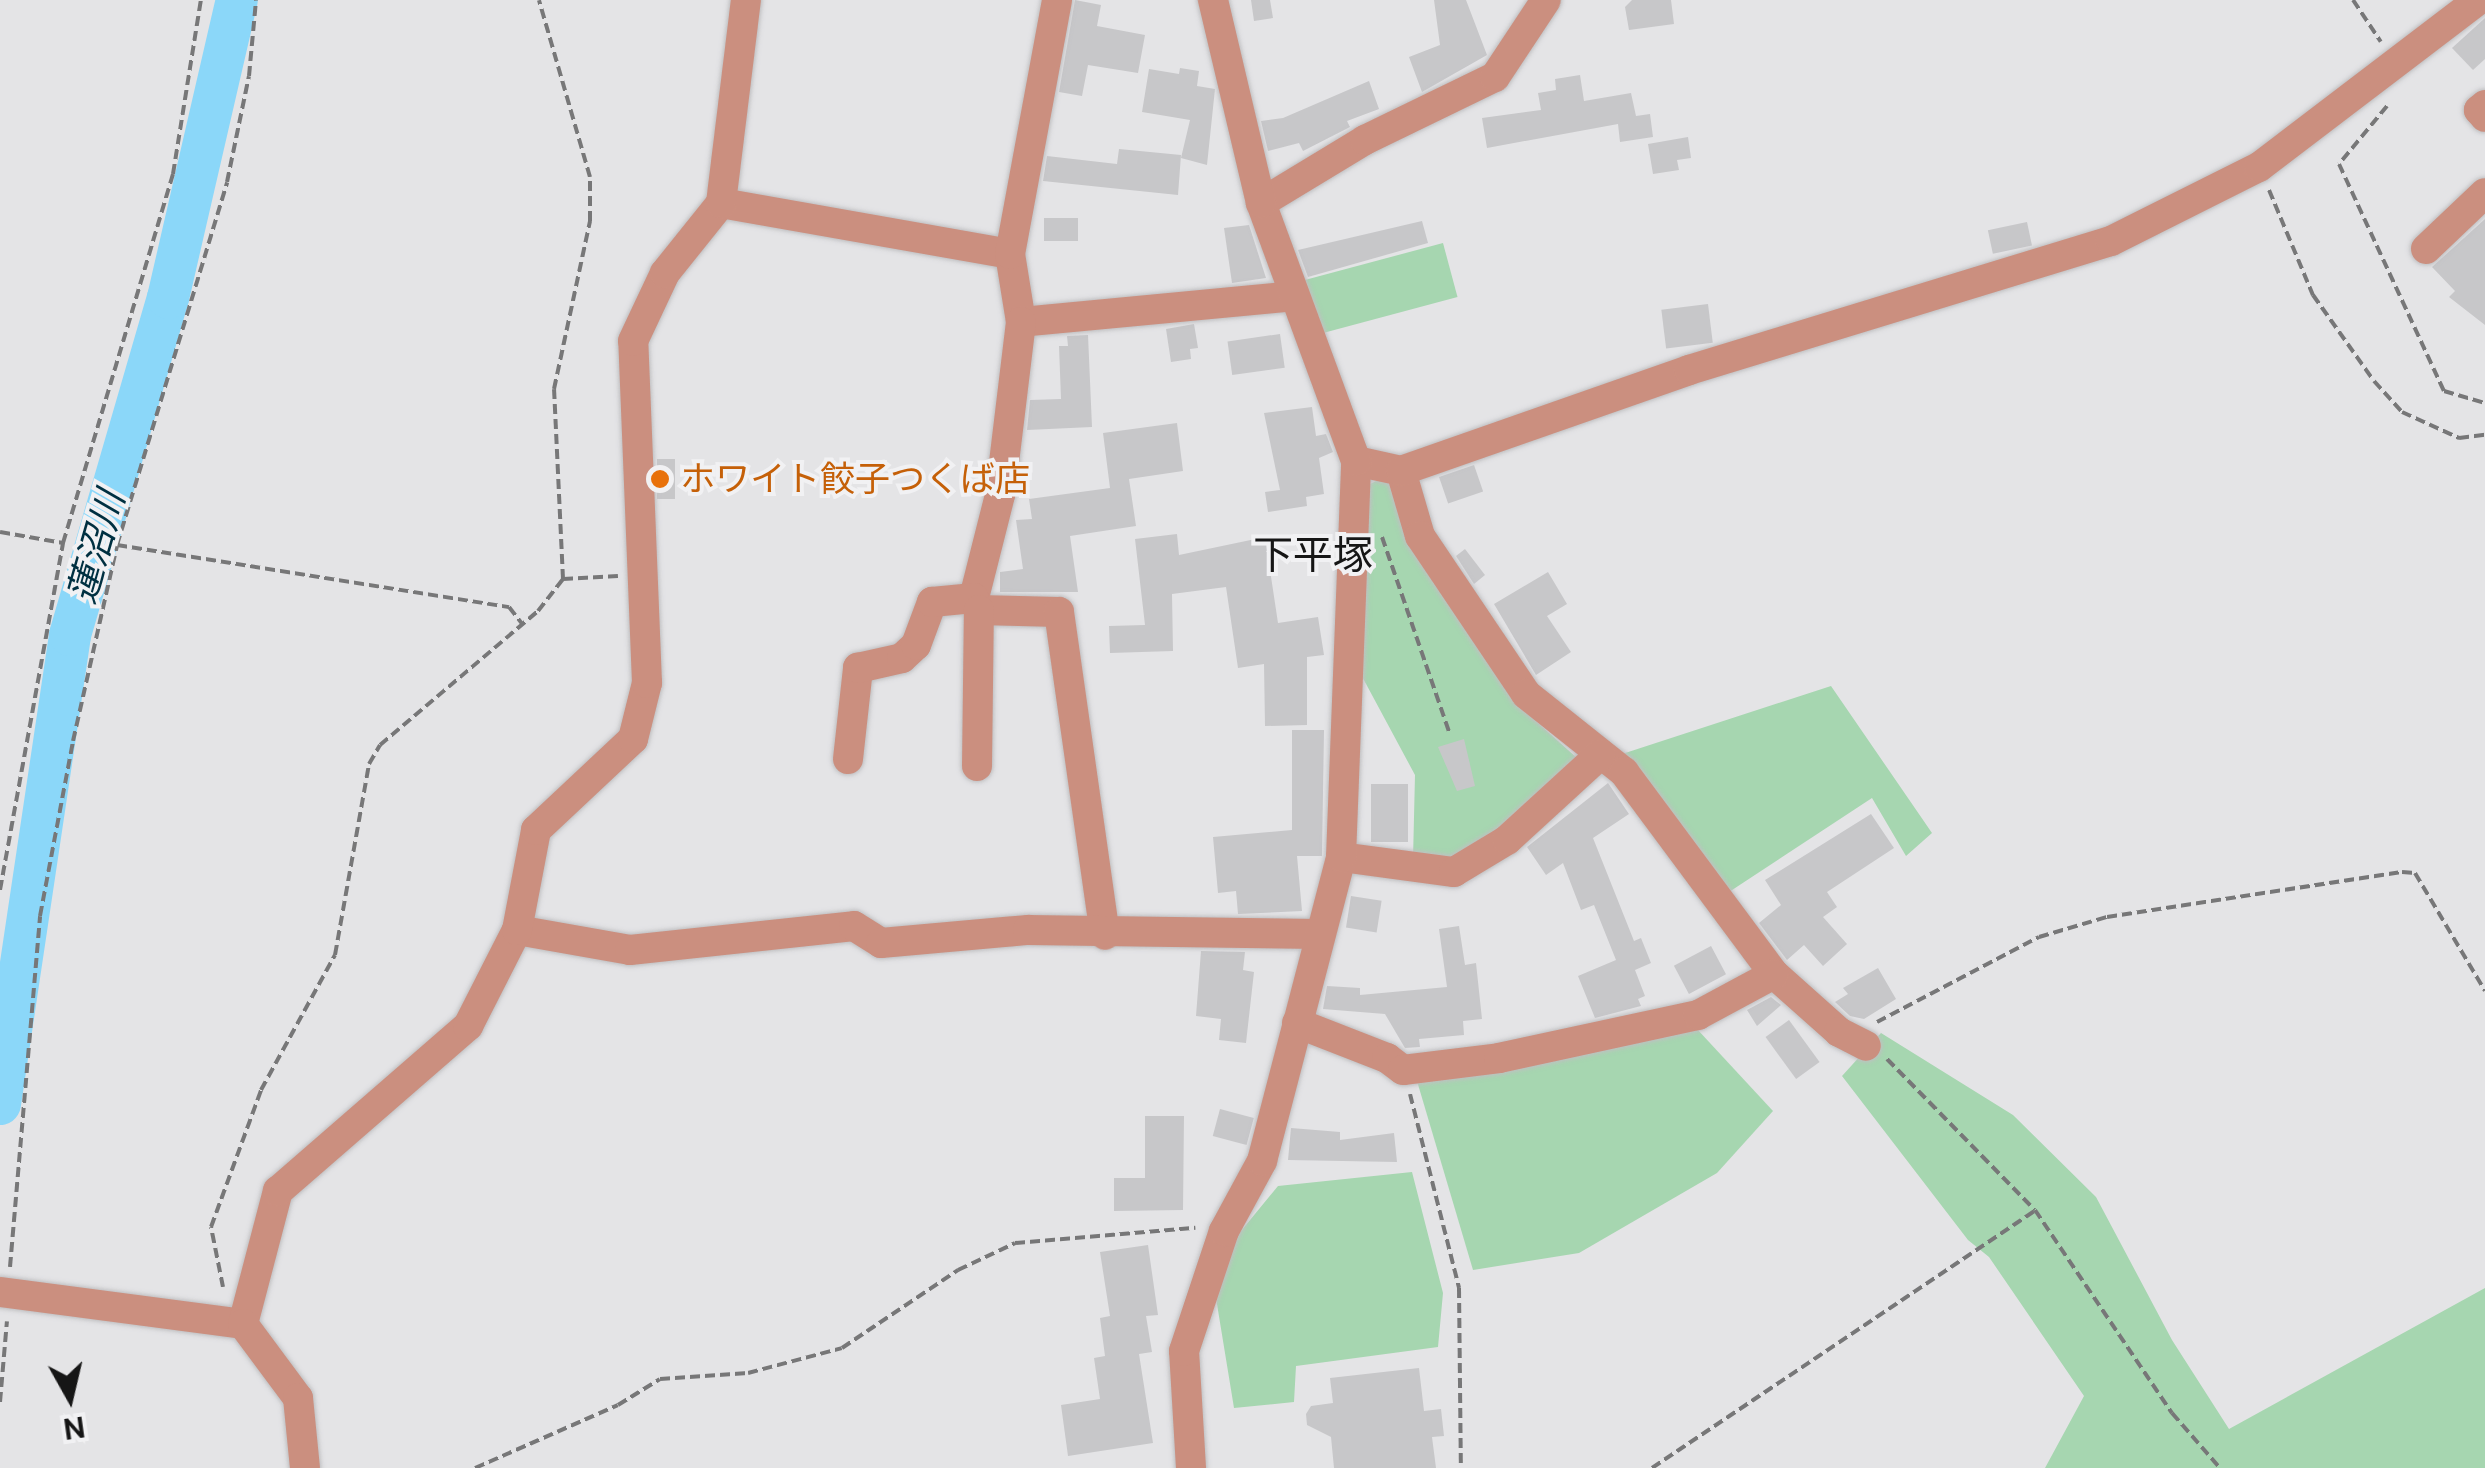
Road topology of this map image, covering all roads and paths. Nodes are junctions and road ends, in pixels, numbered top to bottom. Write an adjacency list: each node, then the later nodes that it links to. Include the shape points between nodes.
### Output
1 (201, 0): 28 (path, via 172,174)
2 (256, 0): 29 (path, via 250,76 228,182)
3 (539, 0): 31 (path, via 590,177 590,221 554,390)
4 (746, 0): 16 (street)
5 (1057, 0): 19 (street)
6 (1213, 0): 17 (street)
7 (1546, 0): 17 (street, via 1495,77 1365,140)
8 (2353, 0): 10 (path)
9 (2478, 0): 10 (street)
10 (2394, 61): 14 (street)
11 (2396, 96): 22 (path, via 2339,164 2444,390)
12 (2485, 105): 13 (street, via 2479,110)
13 (2485, 117)
14 (2259, 167): 23 (path, via 2312,295 2374,381 2402,412 2459,438); 25 (street, via 2112,241 1689,370)
15 (2485, 193): 18 (street)
16 (721, 203): 19 (street); 30 (street, via 665,273 633,341)
17 (1260, 203): 20 (street)
18 (2426, 249)
19 (1010, 254): 21 (street)
20 (1294, 296): 21 (street); 24 (street)
21 (1021, 322): 32 (street, via 1000,495)
22 (2485, 403)
23 (2485, 435)
24 (1356, 460): 25 (street); 38 (street)
25 (1401, 471): 35 (street, via 1420,536 1526,694)
26 (1380, 531): 34 (path)
27 (0, 532): 28 (path)
28 (63, 543): 39 (path)
29 (117, 545): 33 (path, via 509,607); 50 (path, via 40,916)
30 (638, 574): 31 (path); 40 (street, via 647,684 633,739 536,830)
31 (563, 579): 33 (path)
32 (976, 604): 36 (street, via 932,602 916,645 902,658 858,668); 37 (street); 42 (street, via 1059,612)
33 (523, 625): 51 (path, via 380,745 369,764 335,955 261,1090 211,1227 226,1302)
34 (1450, 736)
35 (1601, 754): 38 (street, via 1507,840 1454,872); 43 (street, via 1624,772)
36 (848, 759)
37 (977, 766)
38 (1341, 857): 41 (street)
39 (0, 890)
40 (517, 930): 42 (street, via 630,950 854,926 881,943 1028,930); 51 (street, via 468,1026 278,1192)
41 (1318, 934): 42 (street); 45 (street)
42 (1106, 935)
43 (1774, 974): 46 (street); 47 (street, via 1698,1015 1500,1058)
44 (2485, 991): 46 (path, via 2415,873 2402,872 2107,918 2039,937)
45 (1296, 1022): 47 (street); 49 (street, via 1262,1161)
46 (1852, 1039): 48 (path, via 1896,1063)
47 (1403, 1070): 56 (path, via 1459,1288)
48 (2035, 1210): 57 (path); 58 (path, via 2172,1413)
49 (1224, 1231): 54 (path, via 1184,1226 1014,1243 958,1270 842,1348 748,1373 660,1379 618,1405); 55 (street, via 1184,1351)
50 (5, 1293): 51 (street); 52 (path)
51 (243, 1324): 53 (street, via 269,1350 298,1398)
52 (0, 1402)
53 (305, 1468)
54 (475, 1468)
55 (1191, 1468)
56 (1460, 1468)
57 (1652, 1468)
58 (2220, 1468)

